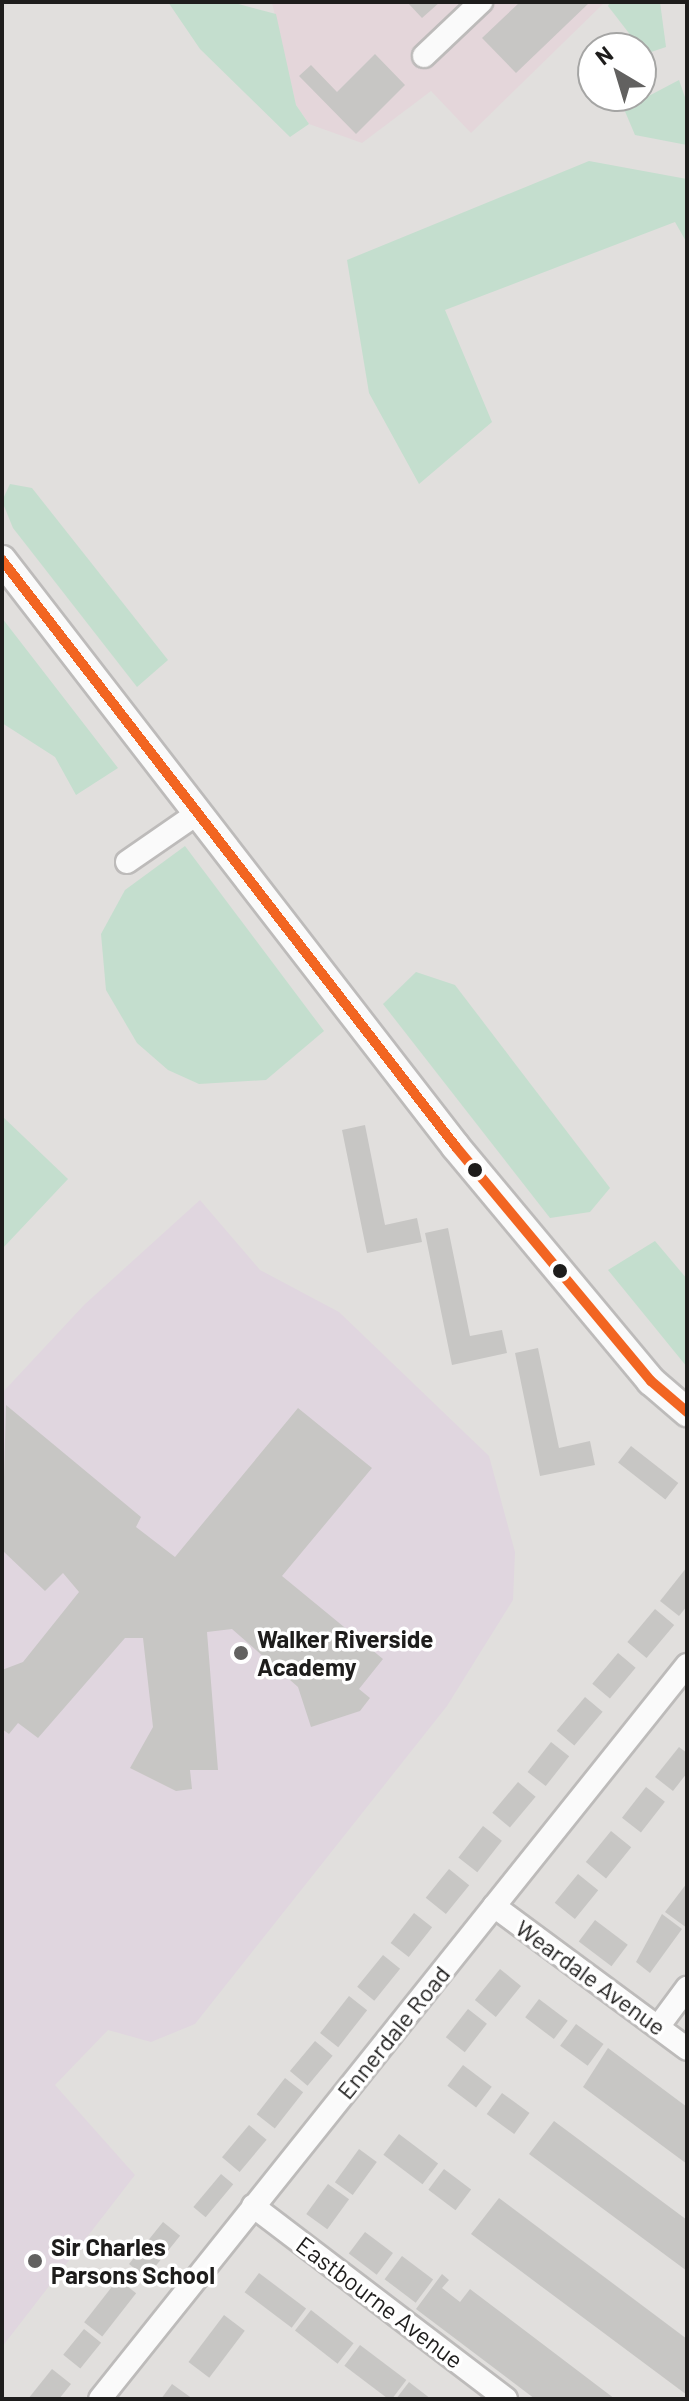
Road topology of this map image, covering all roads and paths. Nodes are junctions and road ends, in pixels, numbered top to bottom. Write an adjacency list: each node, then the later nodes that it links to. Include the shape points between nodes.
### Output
1 (481, 2): 2 (street)
2 (424, 56)
3 (2, 560): 4 (main road)
4 (198, 813): 5 (street); 6 (main road, via 456,1147 651,1381)
5 (127, 862)
6 (687, 1412)
7 (687, 1665): 8 (street, Ennerdale Road)
8 (494, 1906): 10 (street, Weardale Avenue); 12 (street, Ennerdale Road)
9 (687, 1988): 10 (street)
10 (658, 2027): 11 (street, Weardale Avenue)
11 (687, 2049)
12 (253, 2206): 13 (street, Ennerdale Road); 14 (street, Eastbourne Avenue)
13 (106, 2397)
14 (506, 2399)

